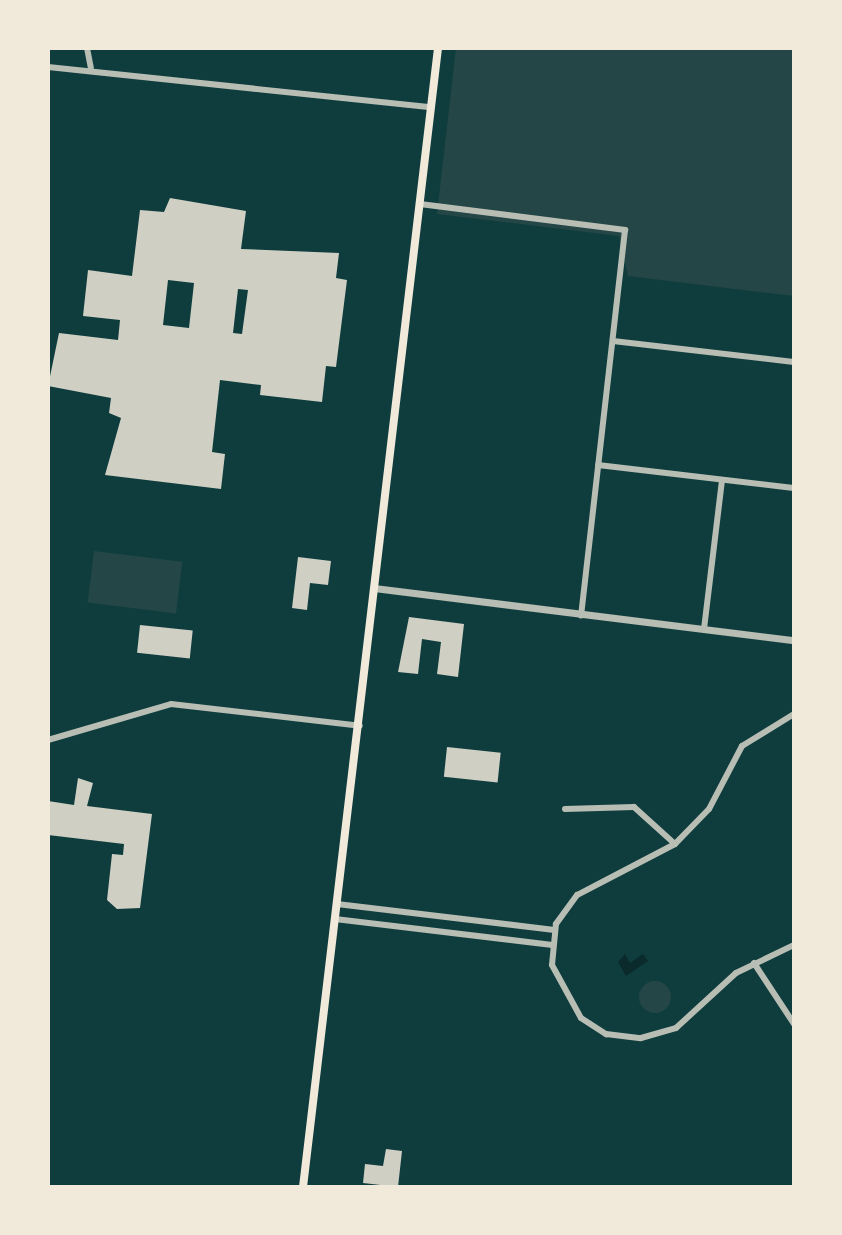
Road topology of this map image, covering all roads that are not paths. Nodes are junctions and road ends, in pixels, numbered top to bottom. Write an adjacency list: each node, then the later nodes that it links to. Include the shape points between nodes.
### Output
1 (87, 48): 4 (street)
2 (438, 48): 5 (main road)
3 (48, 67): 4 (street)
4 (91, 68): 5 (street)
5 (431, 107): 6 (main road)
6 (420, 204): 7 (street, via 625,230); 12 (main road)
7 (613, 341): 8 (street); 9 (street)
8 (794, 362)
9 (598, 465): 10 (street); 13 (street)
10 (722, 480): 11 (street); 14 (street)
11 (794, 488)
12 (374, 588): 13 (street); 17 (main road)
13 (581, 615): 14 (street)
14 (704, 629): 15 (street)
15 (794, 640)
16 (794, 714): 20 (street, via 742,746 709,809)
17 (360, 726): 18 (street, via 171,704); 21 (main road)
18 (48, 740)
19 (565, 809): 20 (street, via 634,807)
20 (675, 844): 23 (street, via 583,891)
21 (337, 904): 22 (main road); 23 (street)
22 (335, 919): 24 (street); 28 (main road)
23 (554, 930): 24 (street)
24 (552, 945): 26 (street, via 555,979 571,1009 598,1030 627,1038 676,1028)
25 (794, 945): 26 (street)
26 (754, 963): 27 (street)
27 (794, 1024)
28 (303, 1187)

